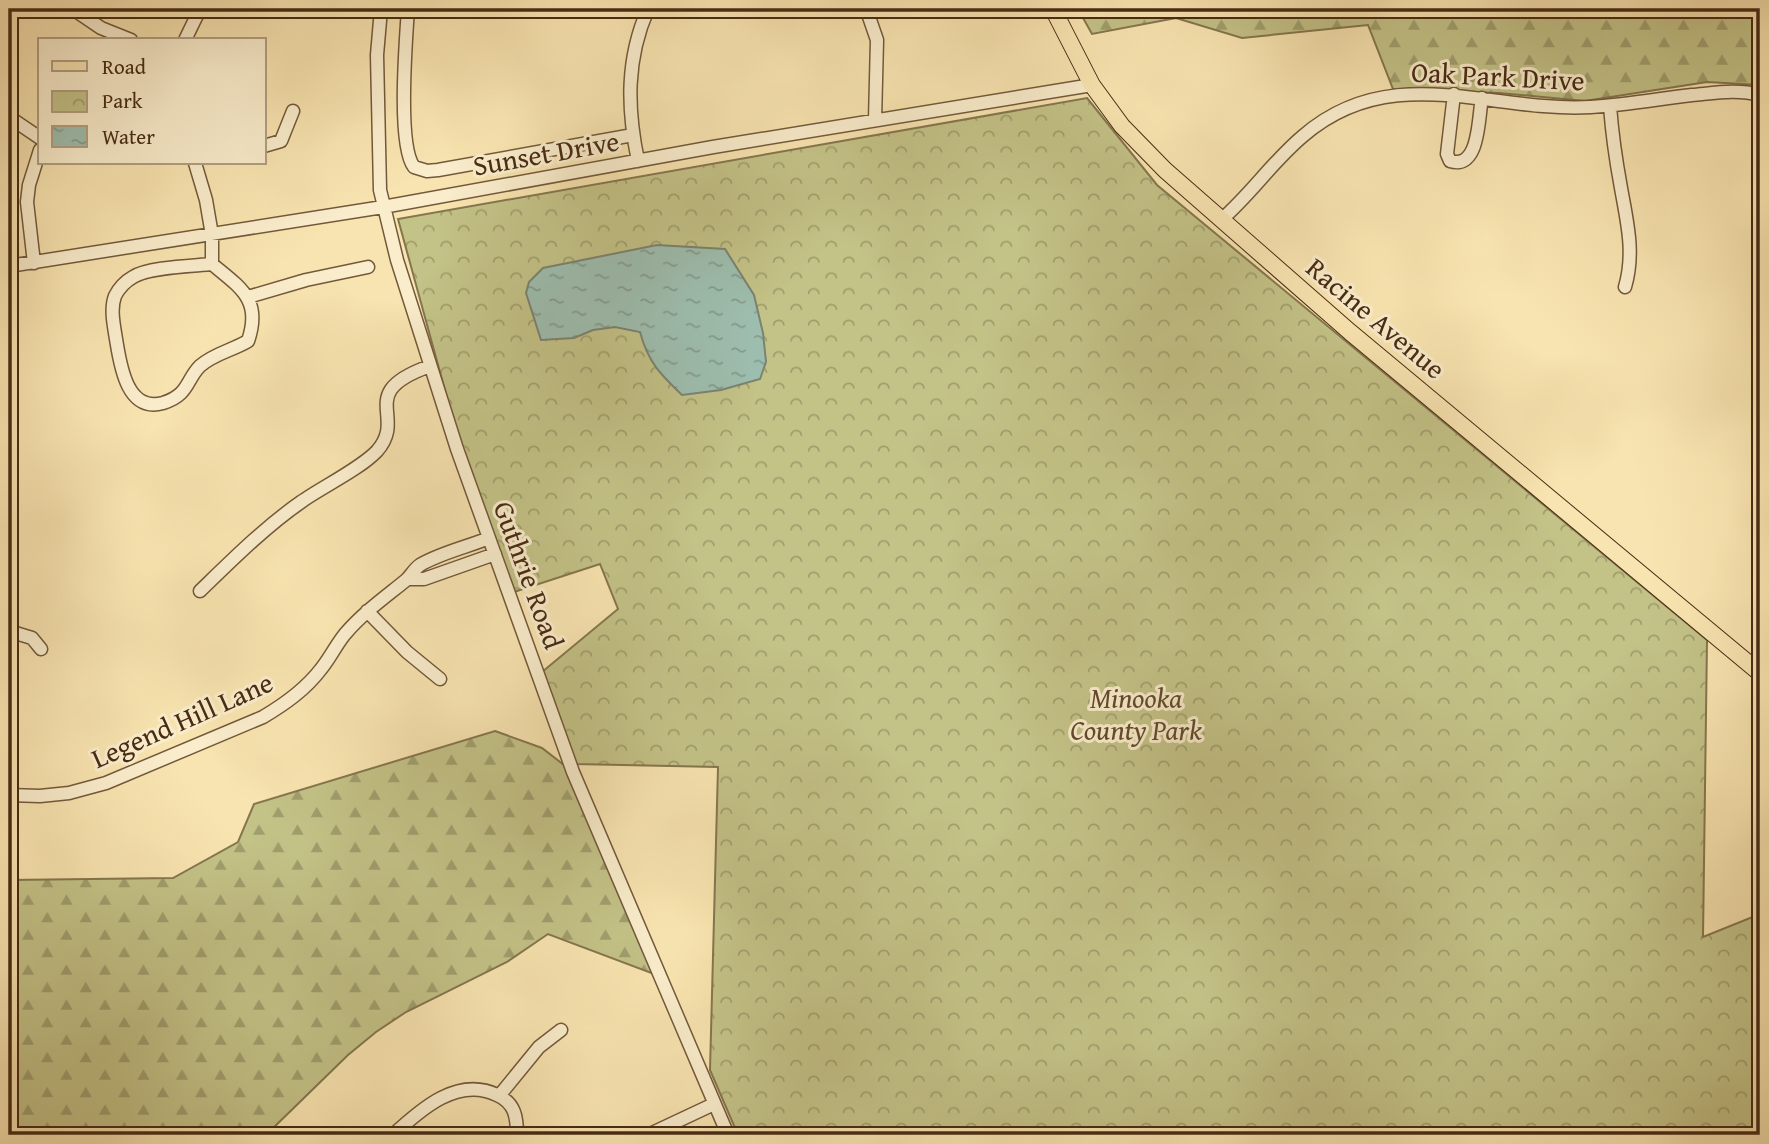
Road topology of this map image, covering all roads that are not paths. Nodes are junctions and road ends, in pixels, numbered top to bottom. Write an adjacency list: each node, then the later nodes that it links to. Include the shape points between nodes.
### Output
1 (73, 9): 10 (street)
2 (200, 9): 11 (street)
3 (381, 9): 26 (street, Guthrie Road, via 377,102)
4 (408, 9): 20 (street, via 405,117 407,155 414,167 438,170)
5 (460, 9): 6 (street)
6 (497, 9)
7 (647, 9): 20 (street, via 631,67)
8 (1053, 9): 12 (main road, Racine Avenue)
9 (867, 11): 19 (street, via 877,40)
10 (126, 38)
11 (186, 38)
12 (1091, 85): 19 (street, Sunset Drive); 27 (main road, Racine Avenue, via 1130,135)
13 (1454, 94): 15 (street, Oak Park Drive); 15 (street, via 1447,154 1458,164 1473,151); 27 (street, Oak Park Drive, via 1395,95 1339,113 1303,136)
14 (1760, 95): 16 (street, Oak Park Drive, via 1732,91)
15 (1482, 98): 16 (street, Oak Park Drive, via 1562,107)
16 (1610, 106): 33 (street, via 1631,247)
17 (293, 111): 22 (street, via 281,141)
18 (9, 117): 21 (street)
19 (875, 120): 24 (street, Sunset Drive)
20 (633, 135): 24 (street)
21 (38, 137)
22 (266, 145)
23 (38, 156): 29 (street, via 27,202)
24 (638, 161): 26 (street, Sunset Drive)
25 (195, 164): 28 (street)
26 (383, 207): 28 (street, Sunset Drive); 35 (street, Guthrie Road)
27 (1221, 220): 45 (main road, Racine Avenue)
28 (212, 234): 29 (street, Sunset Drive); 30 (street)
29 (34, 263): 31 (street, Sunset Drive)
30 (212, 264): 34 (street); 34 (street, via 135,275 121,286 114,298 113,316 121,374 129,389 145,402 162,403 187,388 200,366 248,341 254,323)
31 (9, 266)
32 (368, 267): 34 (street)
33 (1625, 287)
34 (248, 297)
35 (430, 366): 36 (street, Guthrie Road); 41 (street, via 408,374 390,388 385,438 375,453 289,510)
36 (489, 538): 37 (street, Legend Hill Lane); 38 (street, Guthrie Road)
37 (449, 553): 39 (street); 40 (street, Legend Hill Lane, via 421,565)
38 (495, 554): 39 (street, Legend Hill Lane); 50 (street, Guthrie Road, via 592,818)
39 (453, 568): 40 (street, Legend Hill Lane, via 424,579)
40 (408, 579): 42 (street, Legend Hill Lane)
41 (200, 591)
42 (367, 611): 46 (street); 47 (street, Legend Hill Lane, via 305,687 263,717 106,783 69,793)
43 (9, 631): 44 (street, via 32,638)
44 (41, 649)
45 (1760, 673)
46 (440, 679)
47 (9, 795)
48 (561, 1030): 49 (street, via 539,1047)
49 (499, 1096): 51 (street, via 484,1088 461,1089 438,1100); 52 (street, via 516,1114)
50 (715, 1104): 53 (street); 54 (street, Guthrie Road)
51 (393, 1135)
52 (517, 1135)
53 (648, 1135)
54 (728, 1135)

